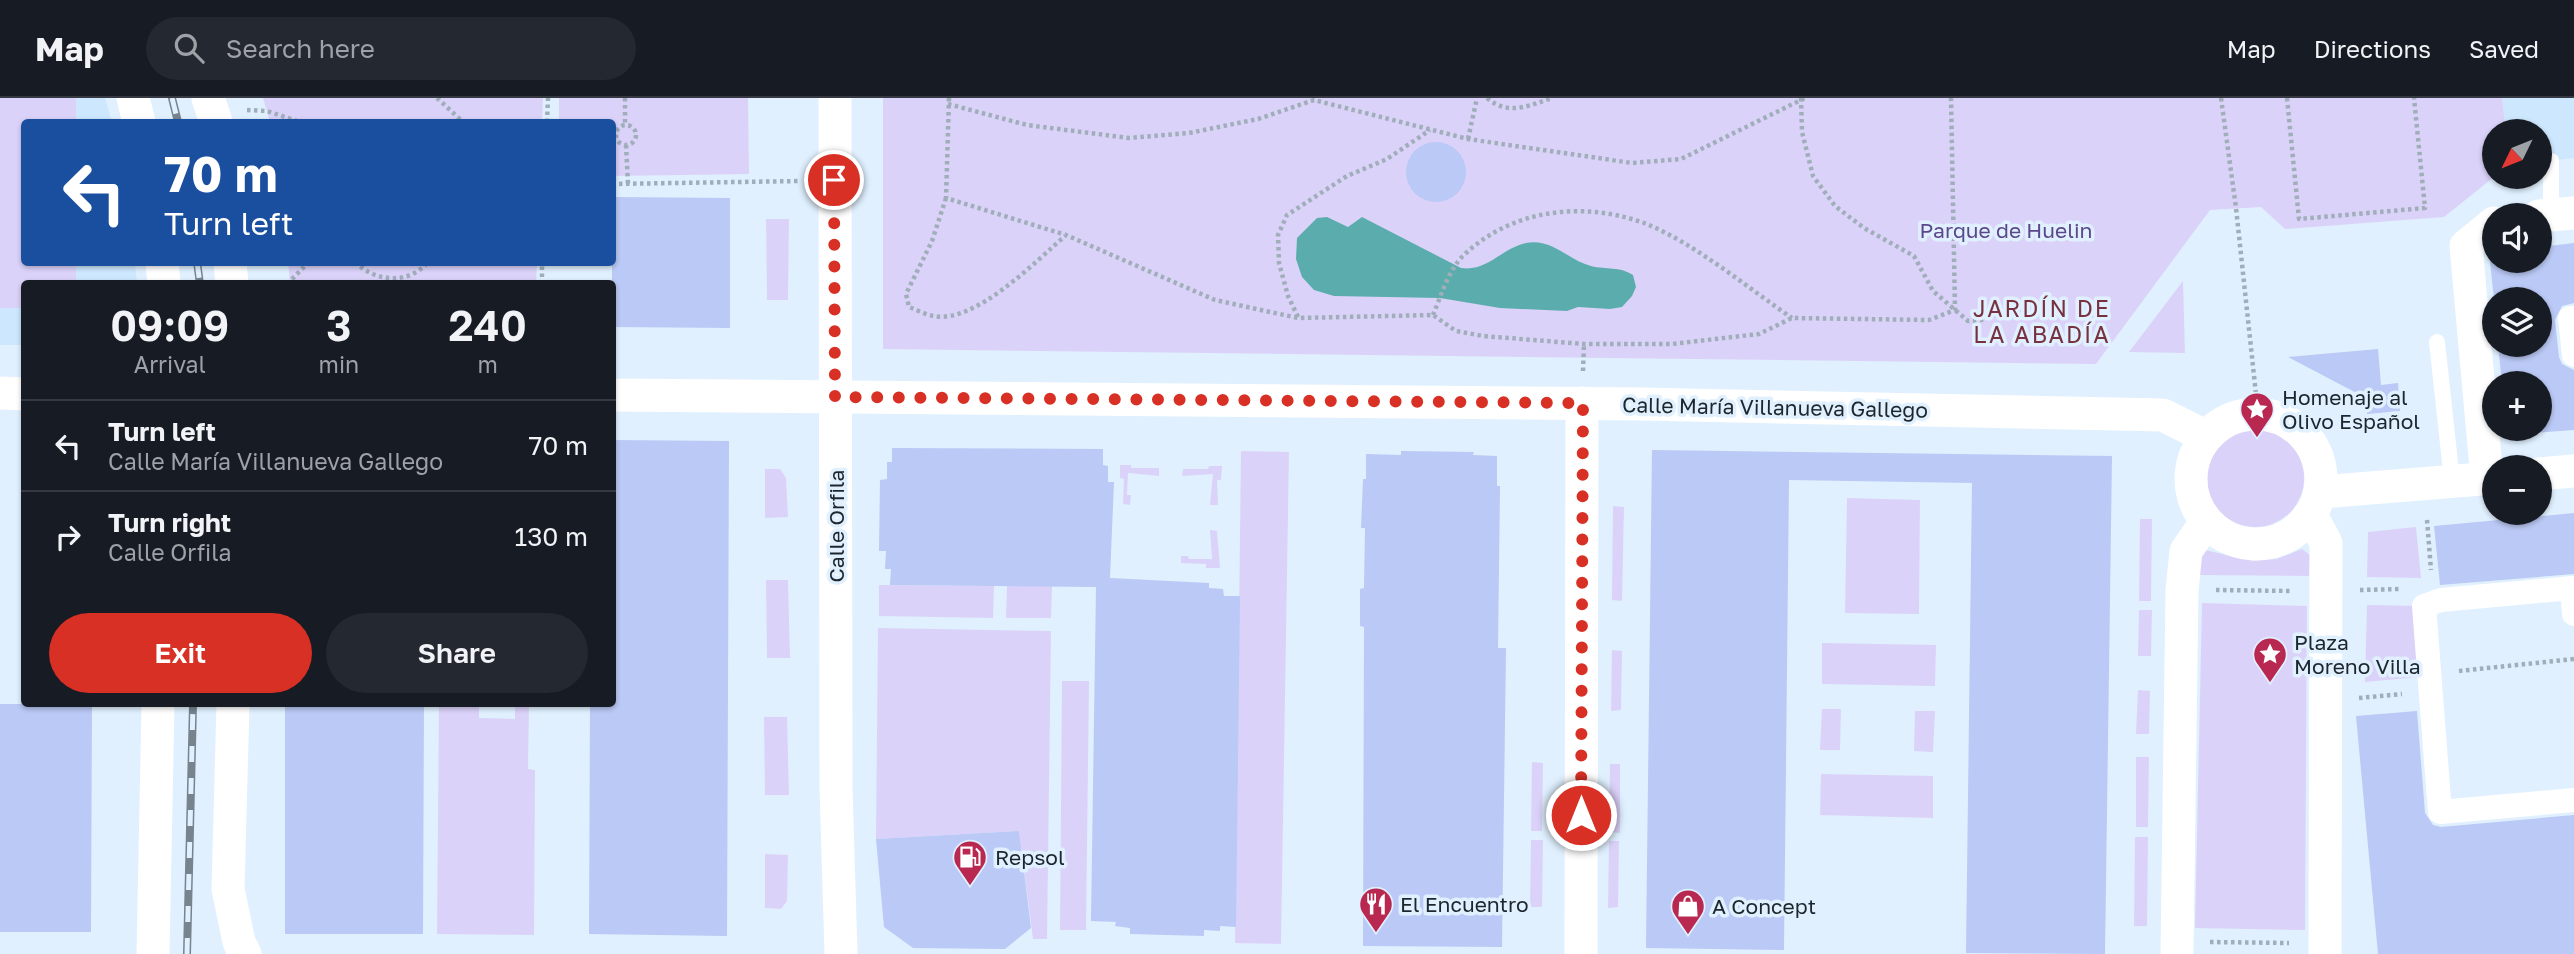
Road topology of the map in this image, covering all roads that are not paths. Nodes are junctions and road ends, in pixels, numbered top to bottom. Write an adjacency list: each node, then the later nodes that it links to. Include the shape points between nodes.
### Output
1 (133, 98): 3 (street)
2 (835, 98): 13 (street, Calle Orfila)
3 (138, 119)
4 (2552, 174): 5 (lane)
5 (2555, 215)
6 (2482, 233): 16 (street, via 2466,246)
7 (2574, 318): 9 (street, via 2570,318)
8 (2437, 341): 20 (lane)
9 (2574, 355)
10 (0, 393): 11 (street)
11 (21, 394)
12 (616, 395): 13 (street, Calle María Villanueva Gallego)
13 (835, 397): 14 (street, Calle María Villanueva Gallego); 31 (street, Calle Orfila)
14 (1583, 403): 15 (street, Calle María Villanueva Gallego, via 2163,415); 32 (street)
15 (2205, 436): 21 (street, via 2238,415 2258,413 2280,418 2300,430 2314,447 2321,469); 22 (street, via 2190,470 2196,506)
16 (2488, 455)
17 (2574, 471): 18 (street)
18 (2552, 473)
19 (2482, 479): 20 (street)
20 (2452, 481): 21 (street)
21 (2316, 503): 22 (street, via 2298,530 2260,544 2240,543); 28 (street, via 2326,543)
22 (2206, 522): 27 (street, via 2186,551 2182,590)
23 (2574, 614): 26 (street, via 2572,588 2441,600 2424,606 2440,812)
24 (158, 707): 29 (street)
25 (233, 707): 30 (street, via 228,889)
26 (2574, 800)
27 (2177, 948)
28 (2325, 949)
29 (153, 954)
30 (245, 954)
31 (841, 954)
32 (1581, 954)

